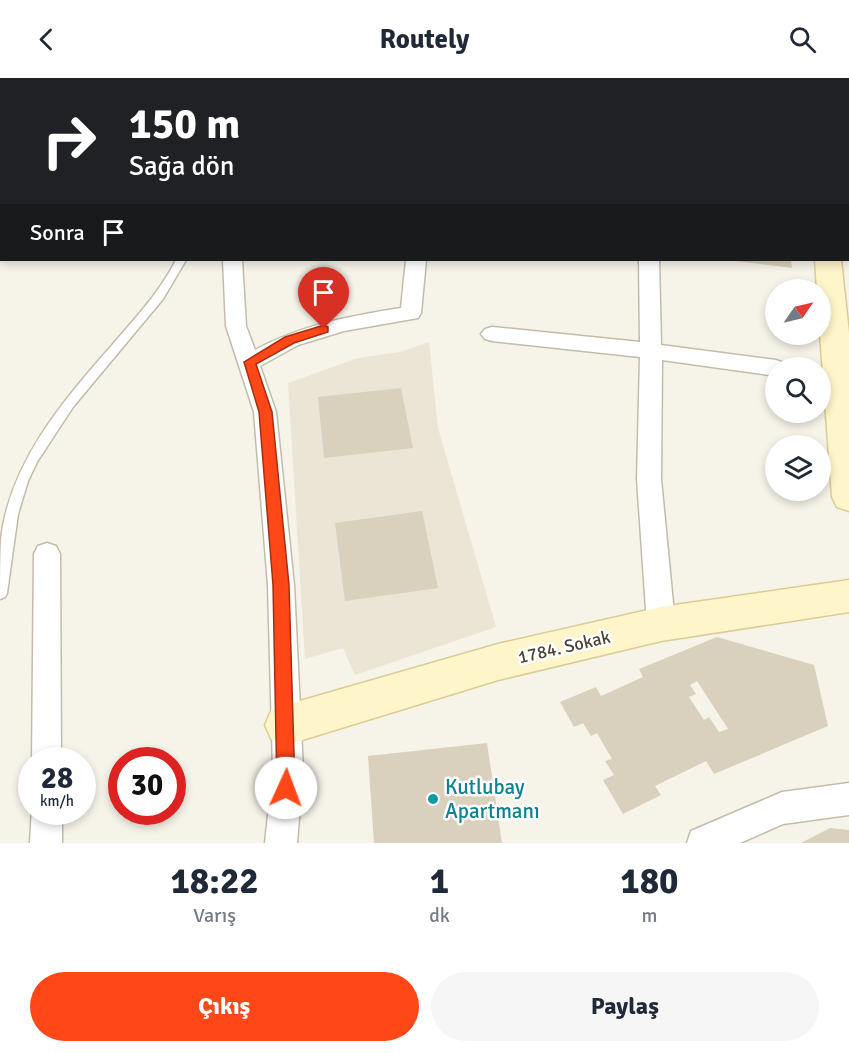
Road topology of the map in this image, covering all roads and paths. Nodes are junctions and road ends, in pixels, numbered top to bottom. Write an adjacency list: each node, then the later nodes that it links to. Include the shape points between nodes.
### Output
1 (181, 261): 16 (lane, via 153,306 57,418 34,454 14,504)
2 (232, 261): 10 (street, via 236,326)
3 (416, 261): 10 (street, via 411,313 342,324 290,340)
4 (649, 261): 8 (street)
5 (828, 261): 6 (street)
6 (840, 302): 9 (street)
7 (492, 334): 8 (street)
8 (651, 353): 11 (street); 18 (street, via 649,479)
9 (831, 361)
10 (250, 362): 19 (street, via 265,412 281,585)
11 (765, 367)
12 (831, 383): 13 (street)
13 (847, 453): 14 (street)
14 (849, 497)
15 (47, 554): 20 (street)
16 (0, 593)
17 (849, 596): 18 (street, 1784. Sokak)
18 (662, 624): 19 (street, 1784. Sokak, via 498,662)
19 (286, 725): 24 (street, via 288,770)
20 (46, 747)
21 (849, 799): 25 (street, via 782,808)
22 (46, 825): 23 (street)
23 (46, 843)
24 (281, 843)
25 (703, 843)

